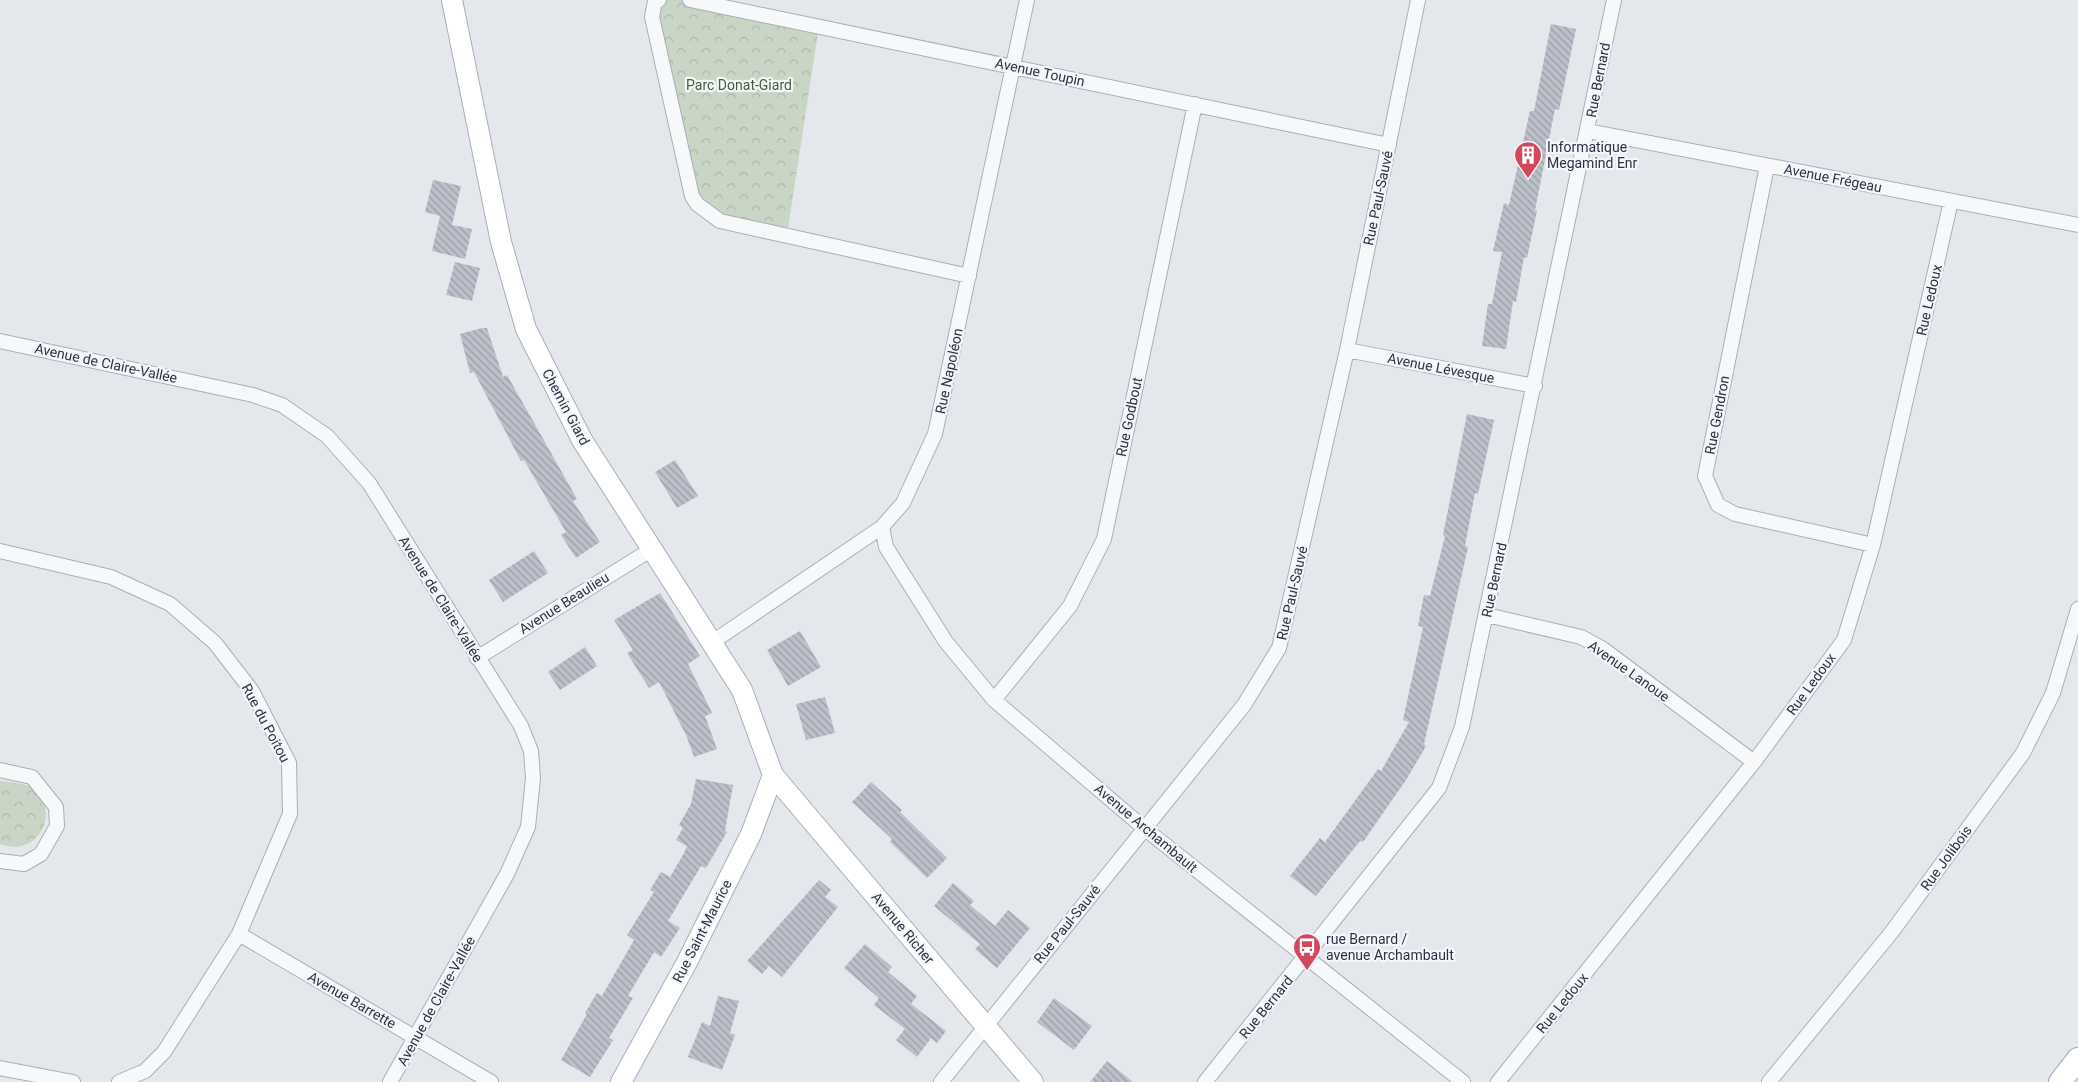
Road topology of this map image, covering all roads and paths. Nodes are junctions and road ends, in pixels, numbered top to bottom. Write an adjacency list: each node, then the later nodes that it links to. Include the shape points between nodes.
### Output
1 (452, 0): 20 (street, Chemin Giard, via 502,242 526,329 582,440)
2 (659, 0): 14 (street, via 655,1 652,17 692,196 697,204 720,220)
3 (690, 0): 7 (street, Avenue Toupin)
4 (1027, 0): 7 (street, Rue Napoléon)
5 (1418, 0): 10 (street, Rue Paul-Sauvé)
6 (1614, 0): 9 (street, Rue Bernard)
7 (1013, 67): 8 (street, Avenue Toupin); 14 (street, Rue Napoléon)
8 (1195, 104): 10 (street, Avenue Toupin); 26 (street, Rue Godbout, via 1104,538 1070,606)
9 (1588, 131): 11 (street, Avenue Frégeau); 17 (street, Rue Bernard)
10 (1389, 144): 16 (street, Rue Paul-Sauvé)
11 (1767, 166): 12 (street, Avenue Frégeau); 19 (street, Rue Gendron, via 1705,476 1718,505 1735,514)
12 (1951, 201): 13 (street, Avenue Frégeau); 19 (street, Rue Ledoux)
13 (2078, 225)
14 (969, 276): 18 (street, Rue Napoléon, via 935,434 903,503)
15 (0, 340): 25 (street, Avenue de Claire-Vallée, via 253,395 282,405 327,436 369,483)
16 (1347, 350): 17 (street, Avenue Lévesque); 30 (street, Rue Paul-Sauvé, via 1279,648 1244,705)
17 (1535, 386): 23 (street, Rue Bernard)
18 (882, 527): 24 (street, Rue Napoléon); 26 (street, Avenue Archambault, via 886,547 946,642)
19 (1873, 545): 27 (street, Rue Ledoux, via 1844,640)
20 (652, 549): 24 (street, Chemin Giard); 25 (street, Avenue Beaulieu)
21 (0, 551): 32 (street, Rue du Poitou, via 111,577 170,604 215,643 252,691 289,763 290,814)
22 (2078, 609): 48 (street, Rue Jolibois, via 2053,693 2023,753 1891,933)
23 (1487, 615): 27 (street, Avenue Lanoue, via 1581,637 1603,649); 33 (street, Rue Bernard, via 1462,727 1439,788)
24 (711, 643): 29 (street, Chemin Giard, via 742,690)
25 (477, 658): 35 (street, Avenue de Claire-Vallée, via 521,726 531,751 534,778 528,826 507,874)
26 (994, 700): 30 (street, Avenue Archambault)
27 (1754, 762): 47 (street, Rue Ledoux)
28 (0, 770): 31 (street, via 32,777 56,807 57,826 40,854 24,864)
29 (773, 775): 34 (street, Avenue Richer); 42 (street, Rue Saint-Maurice, via 747,843 686,964)
30 (1144, 828): 33 (street, Avenue Archambault); 34 (street, Rue Paul-Sauvé)
31 (0, 861)
32 (239, 934): 35 (street, Avenue Barrette); 39 (street, Rue du Poitou, via 164,1052 145,1071)
33 (1306, 957): 45 (street, Rue Bernard); 46 (street, Avenue Archambault)
34 (986, 1025): 43 (street, Rue Paul-Sauvé); 44 (street, Avenue Richer)
35 (415, 1038): 40 (street, Avenue de Claire-Vallée); 41 (street, Avenue Barrette)
36 (2078, 1059): 49 (main road)
37 (0, 1068): 38 (street)
38 (74, 1082)
39 (119, 1082)
40 (390, 1082)
41 (491, 1082)
42 (620, 1082)
43 (941, 1082)
44 (1033, 1082)
45 (1205, 1082)
46 (1463, 1082)
47 (1498, 1082)
48 (1769, 1082)
49 (2060, 1082)

